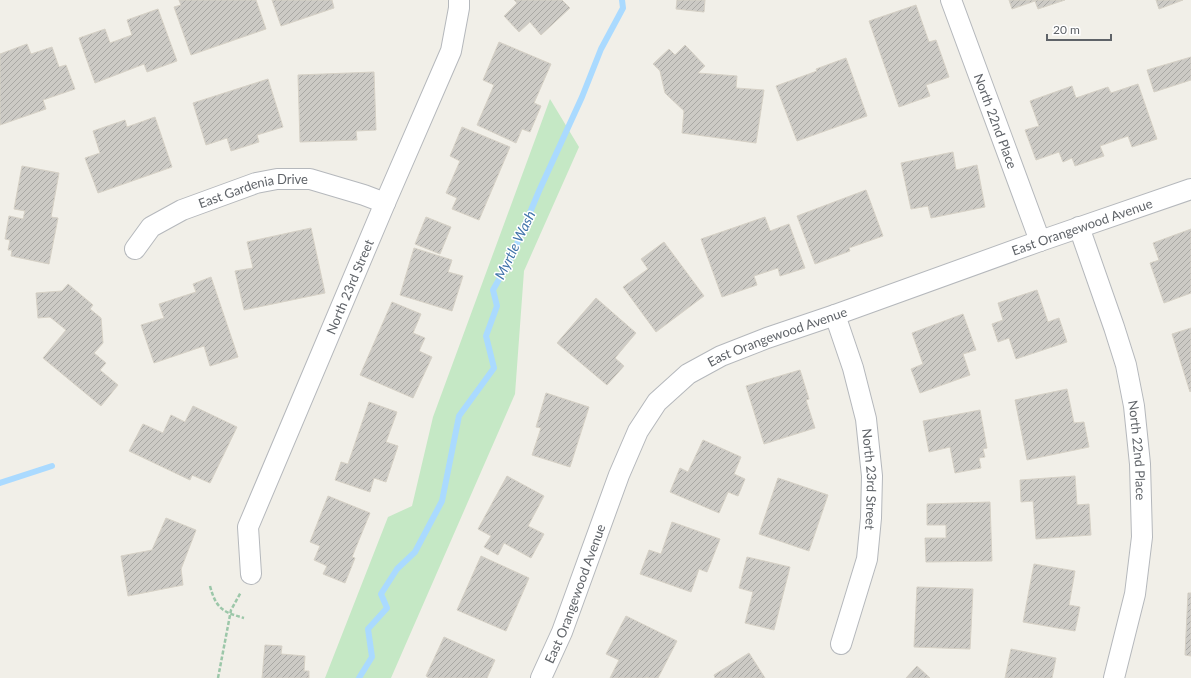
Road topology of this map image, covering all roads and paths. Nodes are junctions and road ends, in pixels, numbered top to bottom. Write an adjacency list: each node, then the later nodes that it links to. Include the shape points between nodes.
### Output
1 (459, 0): 4 (street, North 23rd Street, via 451,50)
2 (951, 0): 6 (street, North 22nd Place)
3 (1191, 189): 5 (street, East Orangewood Avenue)
4 (385, 203): 7 (street, East Gardenia Drive, via 310,179 256,183 182,210 150,227); 9 (street, North 23rd Street, via 248,527)
5 (1079, 227): 6 (street, East Orangewood Avenue); 16 (street, North 22nd Place, via 1126,365 1134,406 1140,464 1142,537 1135,594)
6 (1040, 241): 8 (street, East Orangewood Avenue)
7 (135, 249)
8 (835, 315): 13 (street, North 23rd Street, via 853,368 866,419 872,476 867,559); 15 (street, East Orangewood Avenue, via 722,356 688,374 657,402 638,431 619,474 562,632)
9 (251, 574): 11 (path)
10 (210, 586): 11 (path, via 213,598 220,608)
11 (230, 614): 12 (path); 14 (path)
12 (244, 618)
13 (841, 644)
14 (218, 678)
15 (541, 678)
16 (1114, 678)

